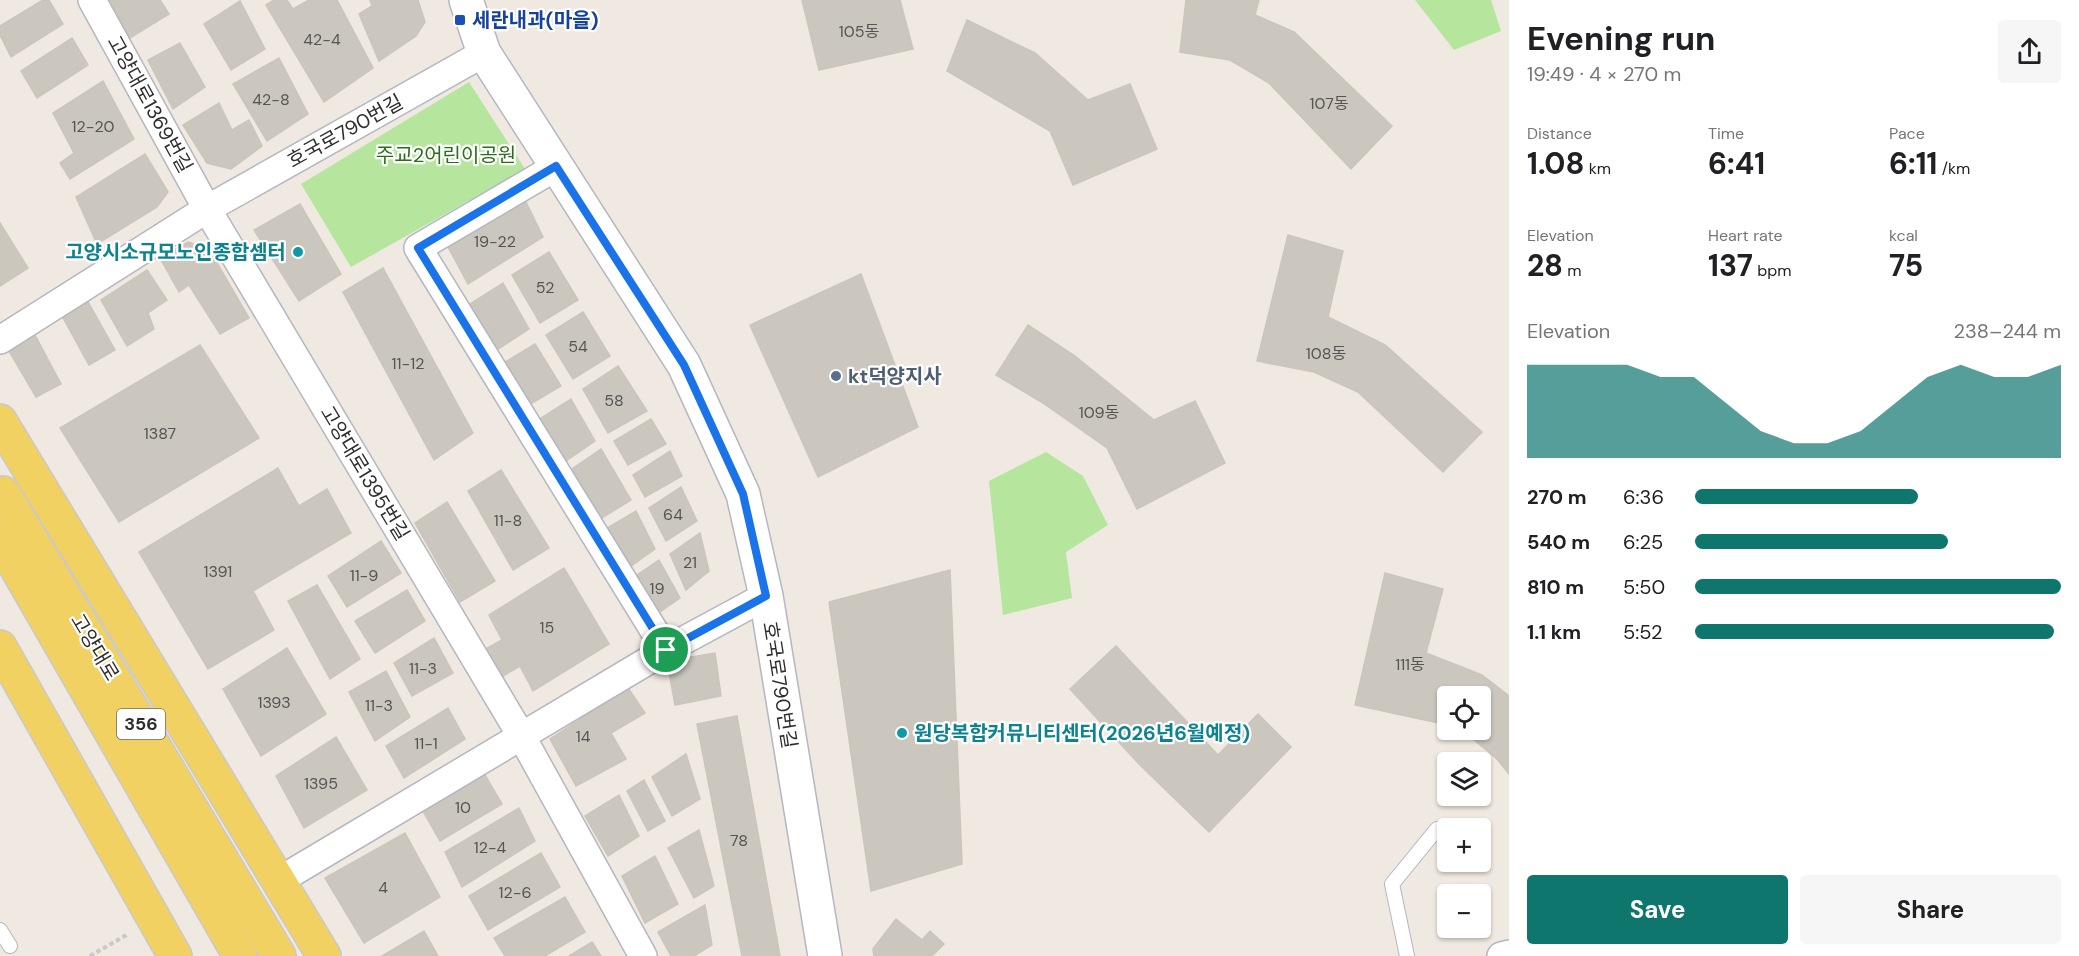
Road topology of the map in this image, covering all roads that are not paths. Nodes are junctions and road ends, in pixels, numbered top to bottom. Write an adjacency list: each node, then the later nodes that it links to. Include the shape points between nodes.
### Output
1 (92, 0): 5 (street, 고양대로1369번길)
2 (466, 0): 3 (street, 호국로790번길)
3 (484, 53): 4 (street, 호국로790번길); 5 (street, 호국로790번길)
4 (556, 166): 12 (street, 호국로790번길, via 684,365 743,494); 14 (street, via 418,248)
5 (207, 209): 6 (street); 15 (street, 고양대로1395번길)
6 (0, 340)
7 (0, 421): 9 (main road)
8 (0, 457): 9 (main road)
9 (35, 479): 17 (main road)
10 (3, 493): 22 (main road, 고양대로 / 356)
11 (0, 539): 21 (main road, 고양대로 / 356)
12 (766, 596): 14 (street); 25 (street, 호국로790번길)
13 (0, 647): 20 (main road)
14 (666, 650): 15 (street)
15 (522, 737): 17 (street); 24 (street, 고양대로1395번길)
16 (1437, 828): 26 (lane, via 1392,884)
17 (280, 880): 23 (main road)
18 (0, 930): 19 (lane)
19 (10, 946)
20 (175, 956)
21 (240, 956)
22 (279, 956)
23 (324, 956)
24 (643, 956)
25 (825, 956)
26 (1407, 956)

